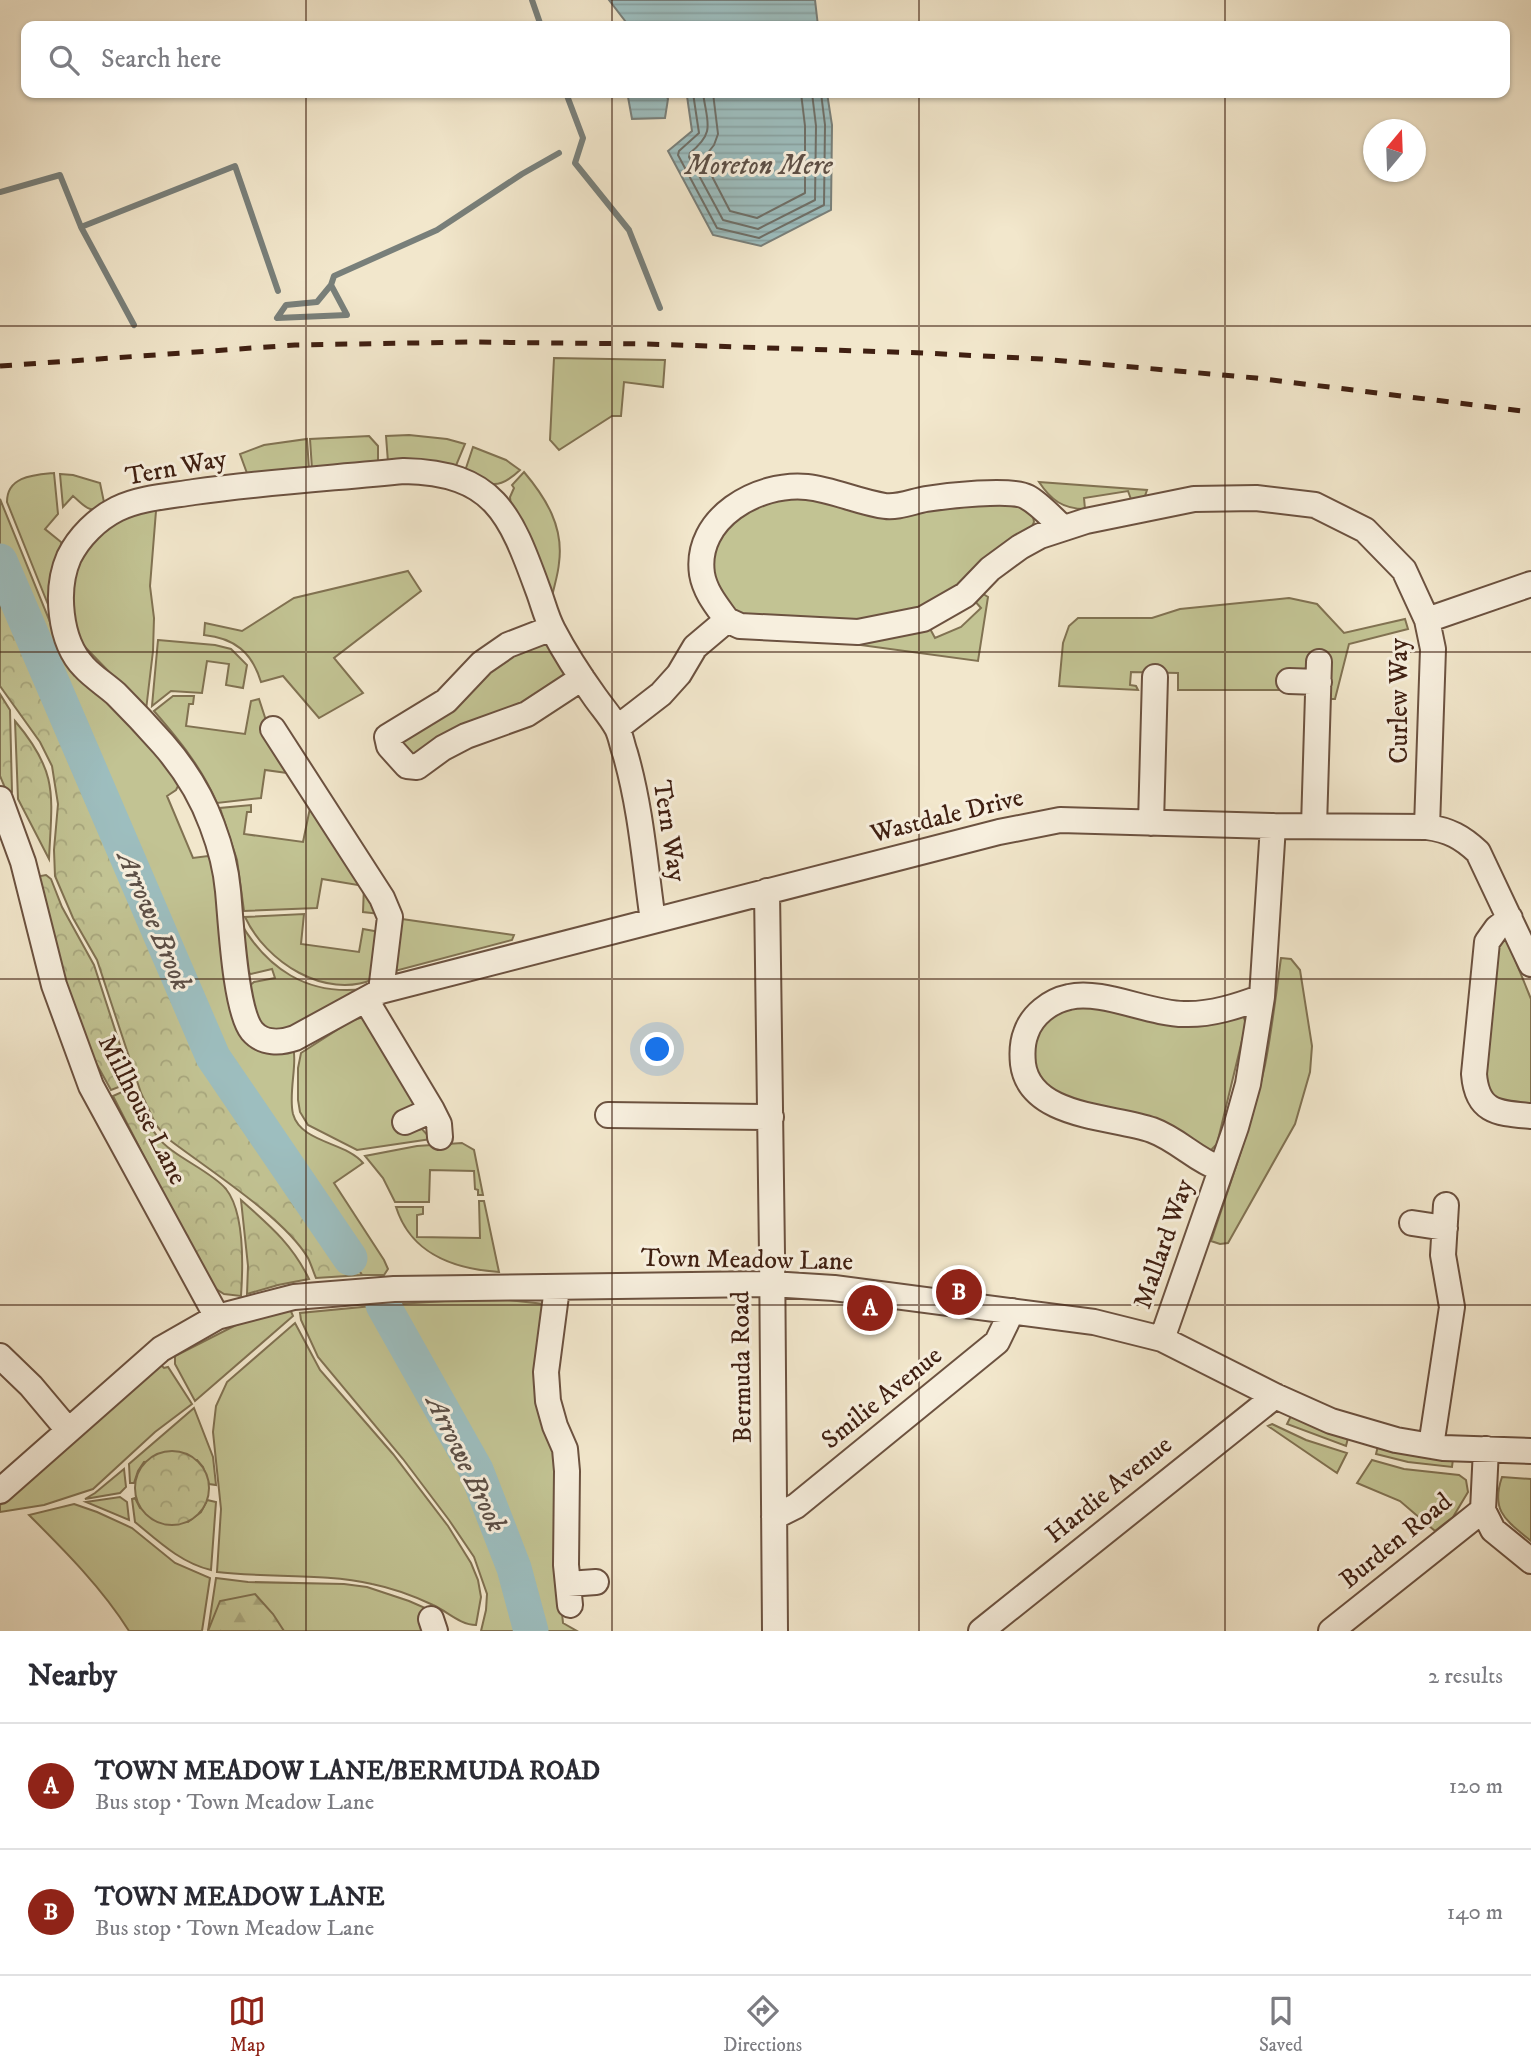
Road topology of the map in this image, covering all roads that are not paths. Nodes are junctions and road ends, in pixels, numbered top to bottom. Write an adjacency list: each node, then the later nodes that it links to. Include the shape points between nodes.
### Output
1 (1063, 528): 3 (street, Curlew Way, via 1020,547 965,595 923,619 858,632 740,626); 3 (street, via 1025,495 983,492 887,507 805,486 757,494 728,512 702,553 702,574 709,593); 4 (street, Curlew Way, via 1194,499 1256,498 1315,505 1365,530 1385,550 1404,570)
2 (1531, 584): 4 (street)
3 (727, 620): 9 (street, via 695,647 662,694)
4 (1427, 620): 15 (street, Curlew Way, via 1433,649)
5 (552, 628): 7 (street, Tern Way); 7 (street, via 508,645 482,663 446,701 387,737 389,746 407,766 417,767 466,736 527,714); 23 (street, Tern Way, via 528,563 495,500 457,478 427,472 247,485 158,498 117,509 88,529 69,558 61,593 61,622 82,665 164,745 196,788 210,818 221,848 247,1021 252,1031 272,1042)
6 (1155, 677): 12 (street)
7 (582, 678): 9 (street, Tern Way)
8 (1289, 681): 14 (street, via 1319,672)
9 (617, 728): 19 (street, Tern Way, via 636,800)
10 (274, 729): 21 (street, via 390,917)
11 (0, 799): 16 (street, Millhouse Lane)
12 (1151, 823): 13 (street, Wastdale Drive); 17 (street, Wastdale Drive, via 1060,820)
13 (1273, 826): 14 (street, Wastdale Drive); 22 (street, Mallard Way)
14 (1314, 826): 15 (street, Wastdale Drive)
15 (1427, 827): 18 (street, Wastdale Drive, via 1447,830 1478,852)
16 (5, 832): 35 (street, Millhouse Lane, via 23,862 54,985 91,1086)
17 (767, 891): 19 (street, Wastdale Drive); 27 (street, Bermuda Road)
18 (1510, 918): 20 (street, Wastdale Drive); 26 (street, via 1487,942 1475,1086 1487,1107 1497,1113)
19 (653, 922): 21 (street, Wastdale Drive)
20 (1531, 964)
21 (373, 996): 23 (street, Wastdale Drive); 24 (street)
22 (1262, 997): 30 (street, Mallard Way, via 1248,1084); 30 (street, Mallard Way, via 1223,1010 1184,1014 1070,996 1036,1015 1026,1032 1024,1071 1048,1102 1154,1131)
23 (295, 1038)
24 (432, 1110): 28 (street); 29 (street)
25 (608, 1115): 27 (street)
26 (1531, 1116)
27 (771, 1117): 32 (street, Bermuda Road)
28 (405, 1122)
29 (440, 1137)
30 (1221, 1169): 36 (street, Mallard Way)
31 (1412, 1223): 40 (street, via 1445,1217 1443,1255 1452,1307)
32 (771, 1284): 33 (street, Town Meadow Lane); 34 (street, Town Meadow Lane); 45 (street, Bermuda Road)
33 (557, 1288): 35 (street, Town Meadow Lane, via 394,1289 318,1295); 47 (street, via 546,1372 548,1401 565,1449 569,1595)
34 (1012, 1311): 36 (street, Town Meadow Lane, via 1094,1322); 45 (street, Smilie Avenue, via 997,1342 796,1506)
35 (217, 1317): 39 (street, Town Meadow Lane, via 161,1349)
36 (1162, 1339): 38 (street, Town Meadow Lane)
37 (0, 1356): 39 (street)
38 (1275, 1396): 40 (street, Town Meadow Lane, via 1331,1422); 49 (street, Hardie Avenue)
39 (68, 1430): 43 (street, Town Meadow Lane)
40 (1431, 1446): 41 (street, Town Meadow Lane)
41 (1486, 1449): 42 (street, Town Meadow Lane); 44 (street, Burden Road)
42 (1531, 1451)
43 (0, 1491)
44 (1483, 1510): 46 (street, via 1493,1530); 50 (street, Burden Road)
45 (774, 1517): 48 (street, Bermuda Road)
46 (1531, 1560)
47 (596, 1582)
48 (775, 1631)
49 (981, 1631)
50 (1331, 1631)

